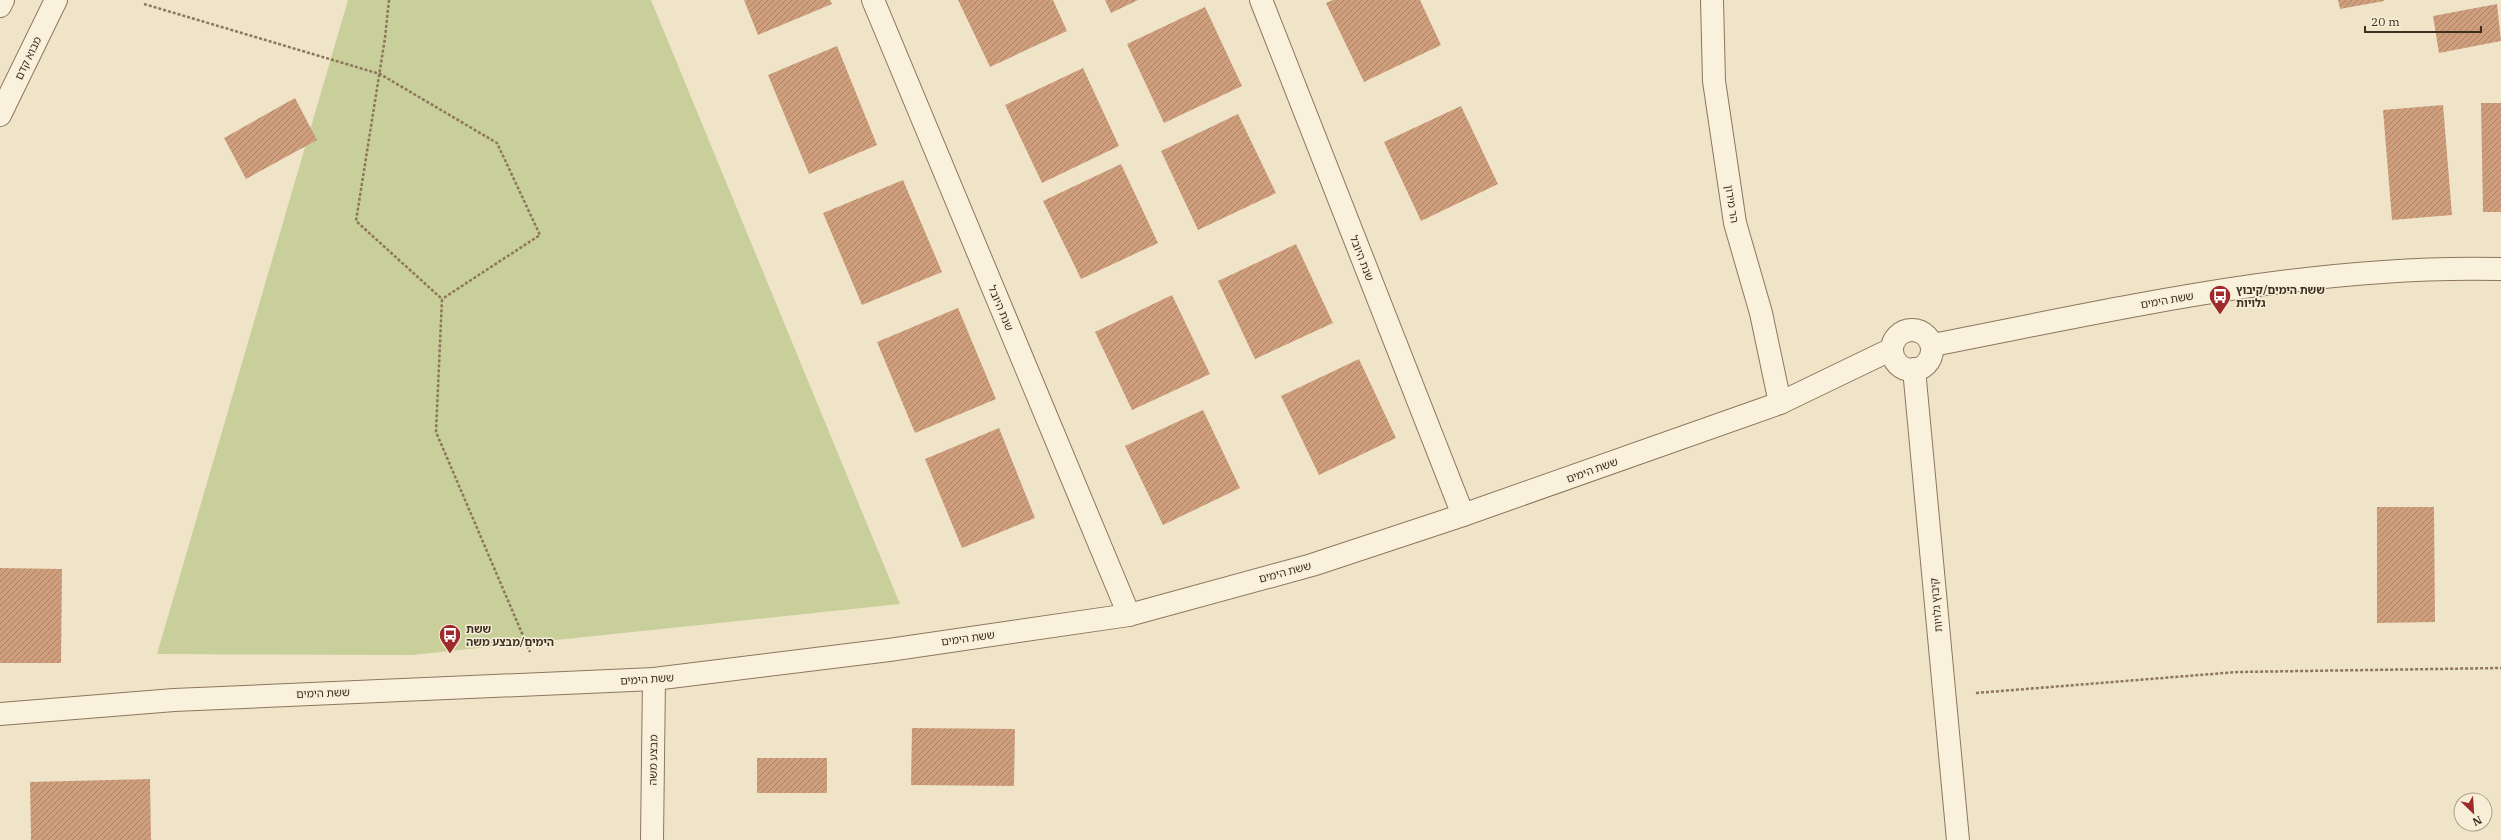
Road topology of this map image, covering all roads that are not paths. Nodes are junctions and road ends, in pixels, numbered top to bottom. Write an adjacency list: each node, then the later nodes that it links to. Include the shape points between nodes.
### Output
1 (3, 0): 6 (street)
2 (56, 0): 7 (street, מבוא קדם)
3 (873, 0): 14 (street, שנת היובל)
4 (1261, 0): 13 (street, שנת היובל)
5 (1712, 0): 12 (street, הר מירון, via 1714,81 1735,223 1761,313)
6 (0, 6)
7 (0, 115)
8 (2501, 269): 9 (street, ששת הימים, via 2456,268 2277,281)
9 (1932, 345): 10 (street, via 1925,334 1907,330 1896,337); 11 (street, via 1931,358 1921,368)
10 (1892, 349): 11 (street, via 1896,362); 12 (street, ששת הימים)
11 (1914, 370): 18 (street, קיבוץ גלויות)
12 (1780, 403): 13 (street, ששת הימים)
13 (1463, 515): 14 (street, ששת הימים, via 1312,565)
14 (1129, 615): 15 (street, ששת הימים, via 889,650)
15 (654, 679): 16 (street, ששת הימים, via 174,700); 17 (street, מבצע משה)
16 (0, 714)
17 (652, 840)
18 (1958, 840)

